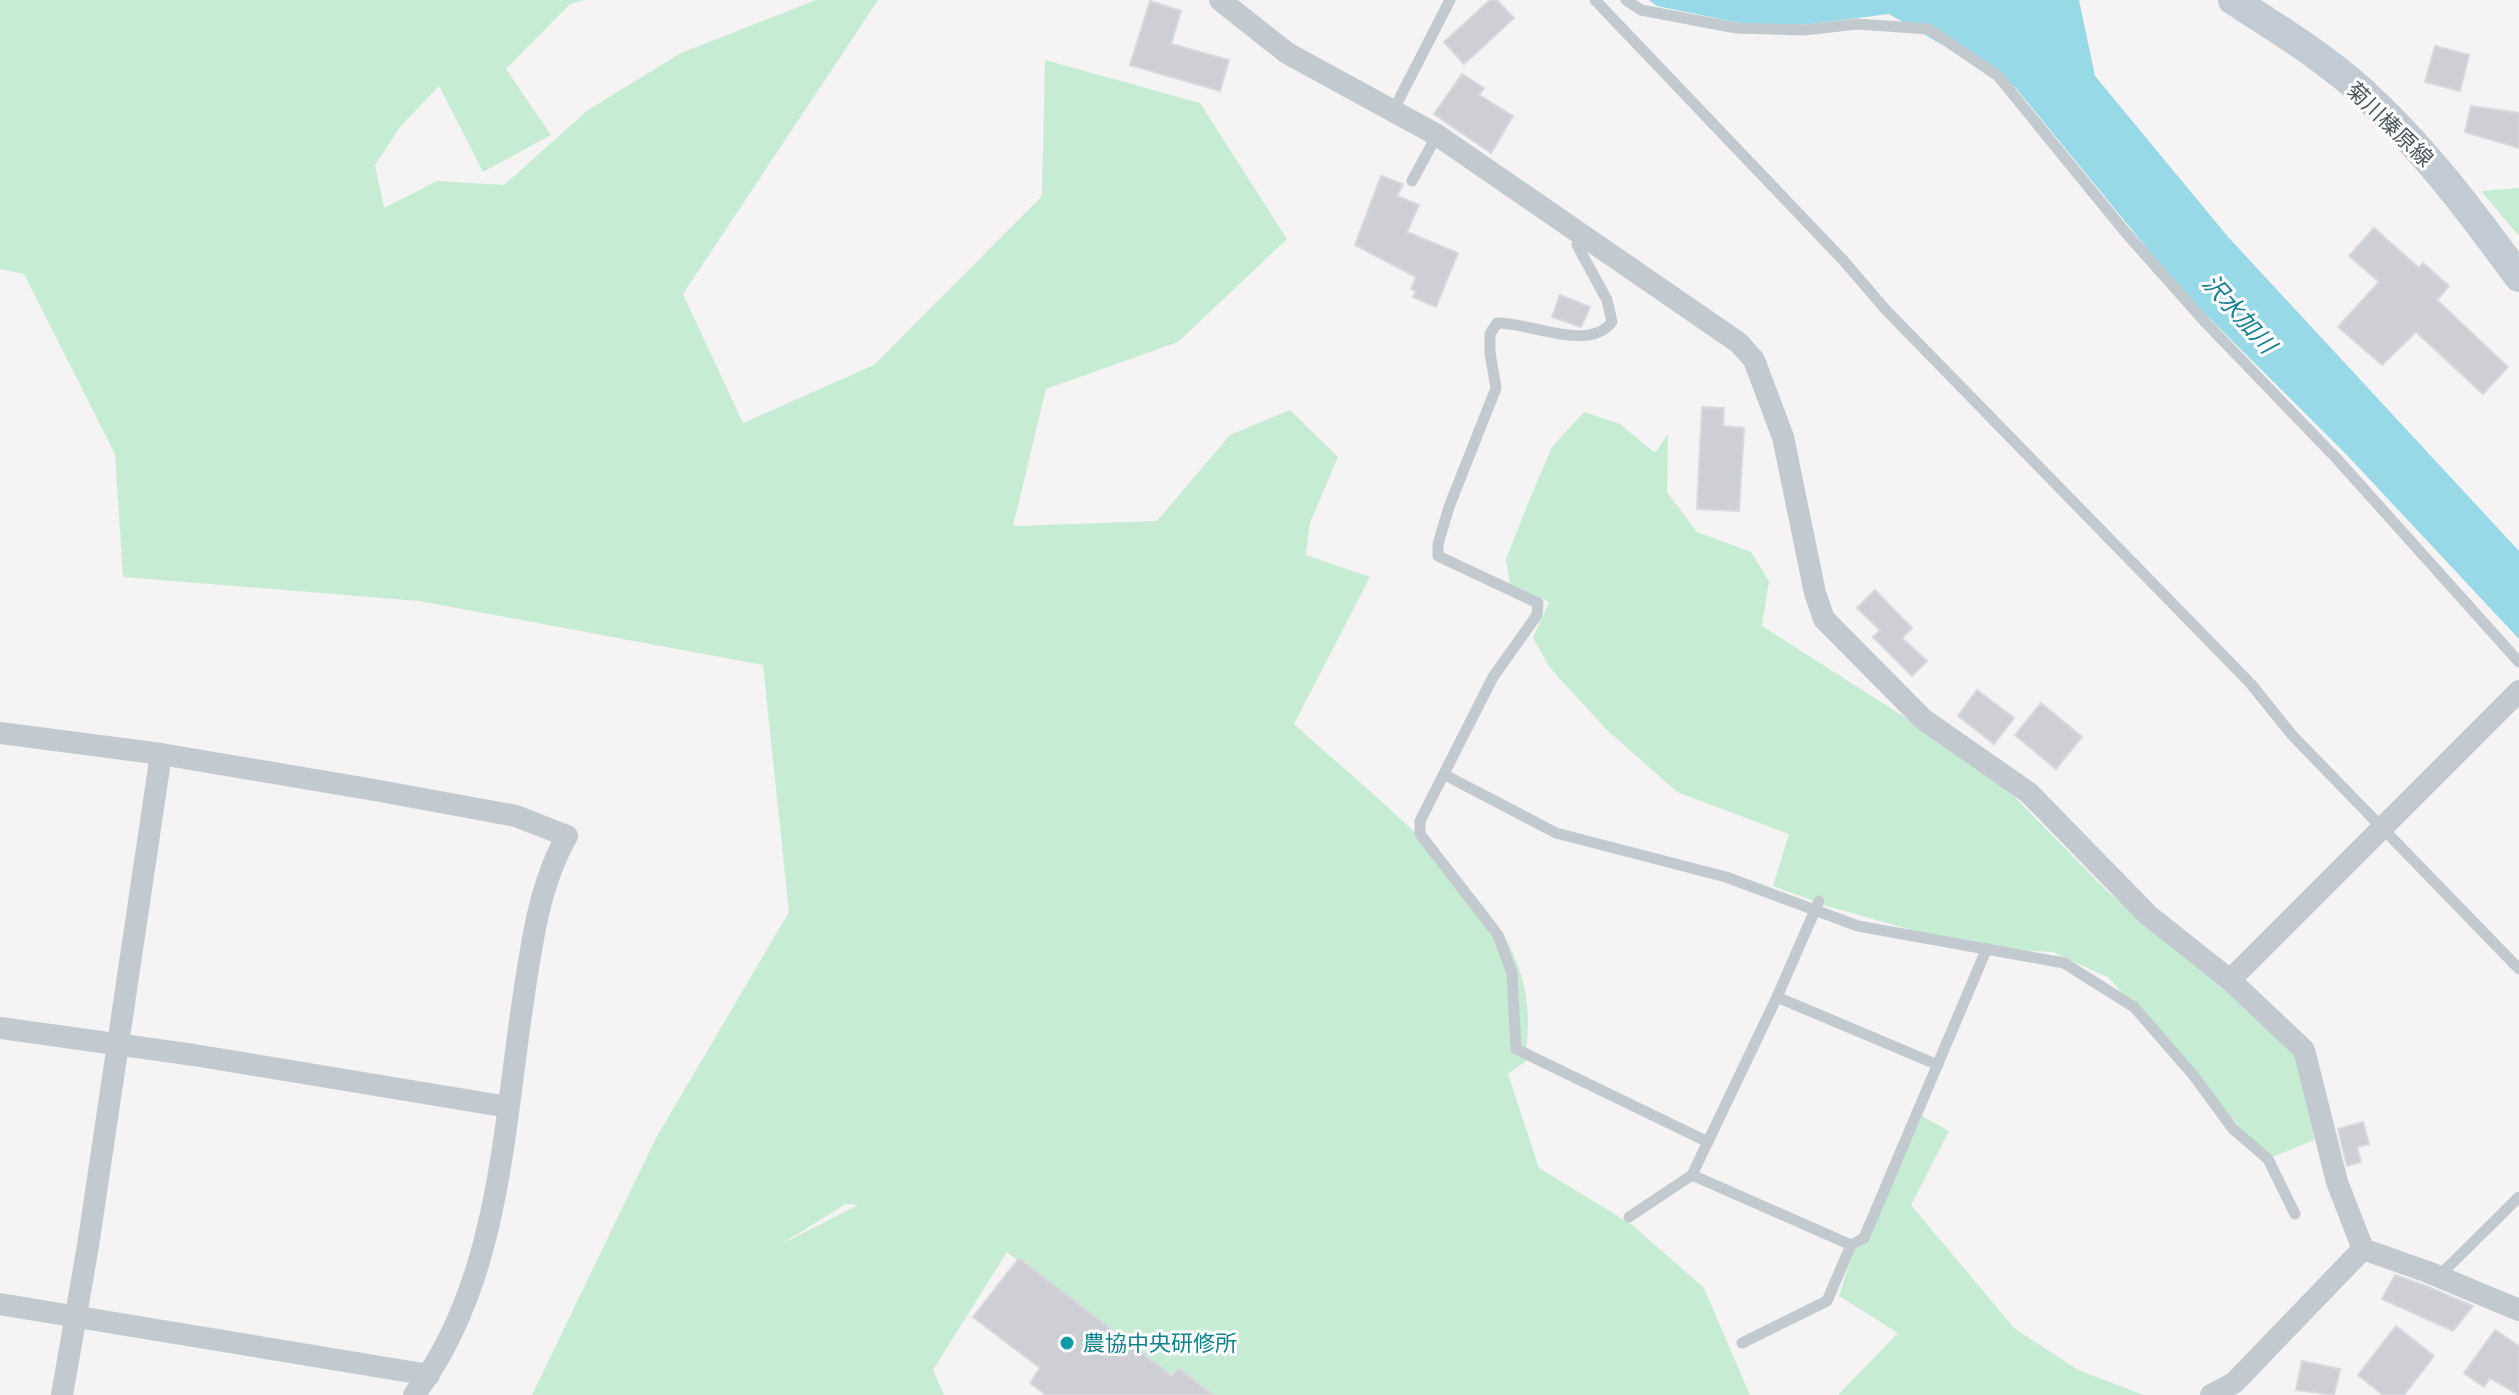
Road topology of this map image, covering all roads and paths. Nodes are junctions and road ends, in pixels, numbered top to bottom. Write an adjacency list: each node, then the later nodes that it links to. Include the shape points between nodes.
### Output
1 (1220, 0): 6 (street, via 1287,53)
2 (1450, 0): 6 (lane)
3 (1595, 0): 16 (lane)
4 (1626, 0): 11 (lane, via 1641,10 1736,28 1804,30 1857,24 1929,29 1998,76 2186,300)
5 (2233, 0): 10 (main road, 菊川榛原線, via 2374,102 2453,187)
6 (1393, 111): 7 (street)
7 (1437, 135): 8 (lane); 9 (street)
8 (1412, 181)
9 (1579, 235): 15 (lane, via 1577,245 1607,300 1612,322 1606,330 1589,337 1497,323 1490,334 1496,388 1438,556 1538,603 1537,615 1493,677); 20 (street, via 1715,325 1754,360 1783,437 1815,593 1834,631 1923,719 2029,793 2148,915)
10 (2519, 277)
11 (2519, 662)
12 (2519, 691): 16 (street)
13 (0, 733): 14 (street)
14 (161, 754): 23 (street); 25 (street, via 516,816 567,836 551,865 529,965)
15 (1445, 775): 17 (lane, via 1556,833); 26 (lane, via 1420,821 1420,834 1498,935 1512,973 1516,1049)
16 (2385, 828): 19 (lane); 20 (street, via 2313,893)
17 (1817, 905): 18 (lane, via 1858,926); 21 (lane)
18 (1987, 948): 24 (lane); 29 (lane, via 2064,963 2134,1007 2233,1129 2268,1159)
19 (2519, 969)
20 (2230, 980): 32 (street, via 2304,1050 2337,1182)
21 (1777, 997): 24 (lane); 26 (lane)
22 (0, 1028): 23 (street)
23 (117, 1045): 25 (street); 36 (street)
24 (1938, 1065): 31 (lane, via 1864,1238)
25 (508, 1107): 38 (street, via 485,1248)
26 (1708, 1142): 27 (lane)
27 (1692, 1175): 30 (lane); 31 (lane)
28 (2519, 1197): 33 (lane)
29 (2295, 1214)
30 (1629, 1217)
31 (1851, 1245): 37 (lane, via 1827,1301)
32 (2363, 1249): 33 (street); 41 (street, via 2234,1383)
33 (2439, 1276): 35 (street)
34 (0, 1304): 36 (street)
35 (2519, 1310)
36 (75, 1319): 38 (street); 39 (street)
37 (1742, 1343)
38 (429, 1375): 40 (street)
39 (62, 1395)
40 (414, 1395)
41 (2211, 1395)

